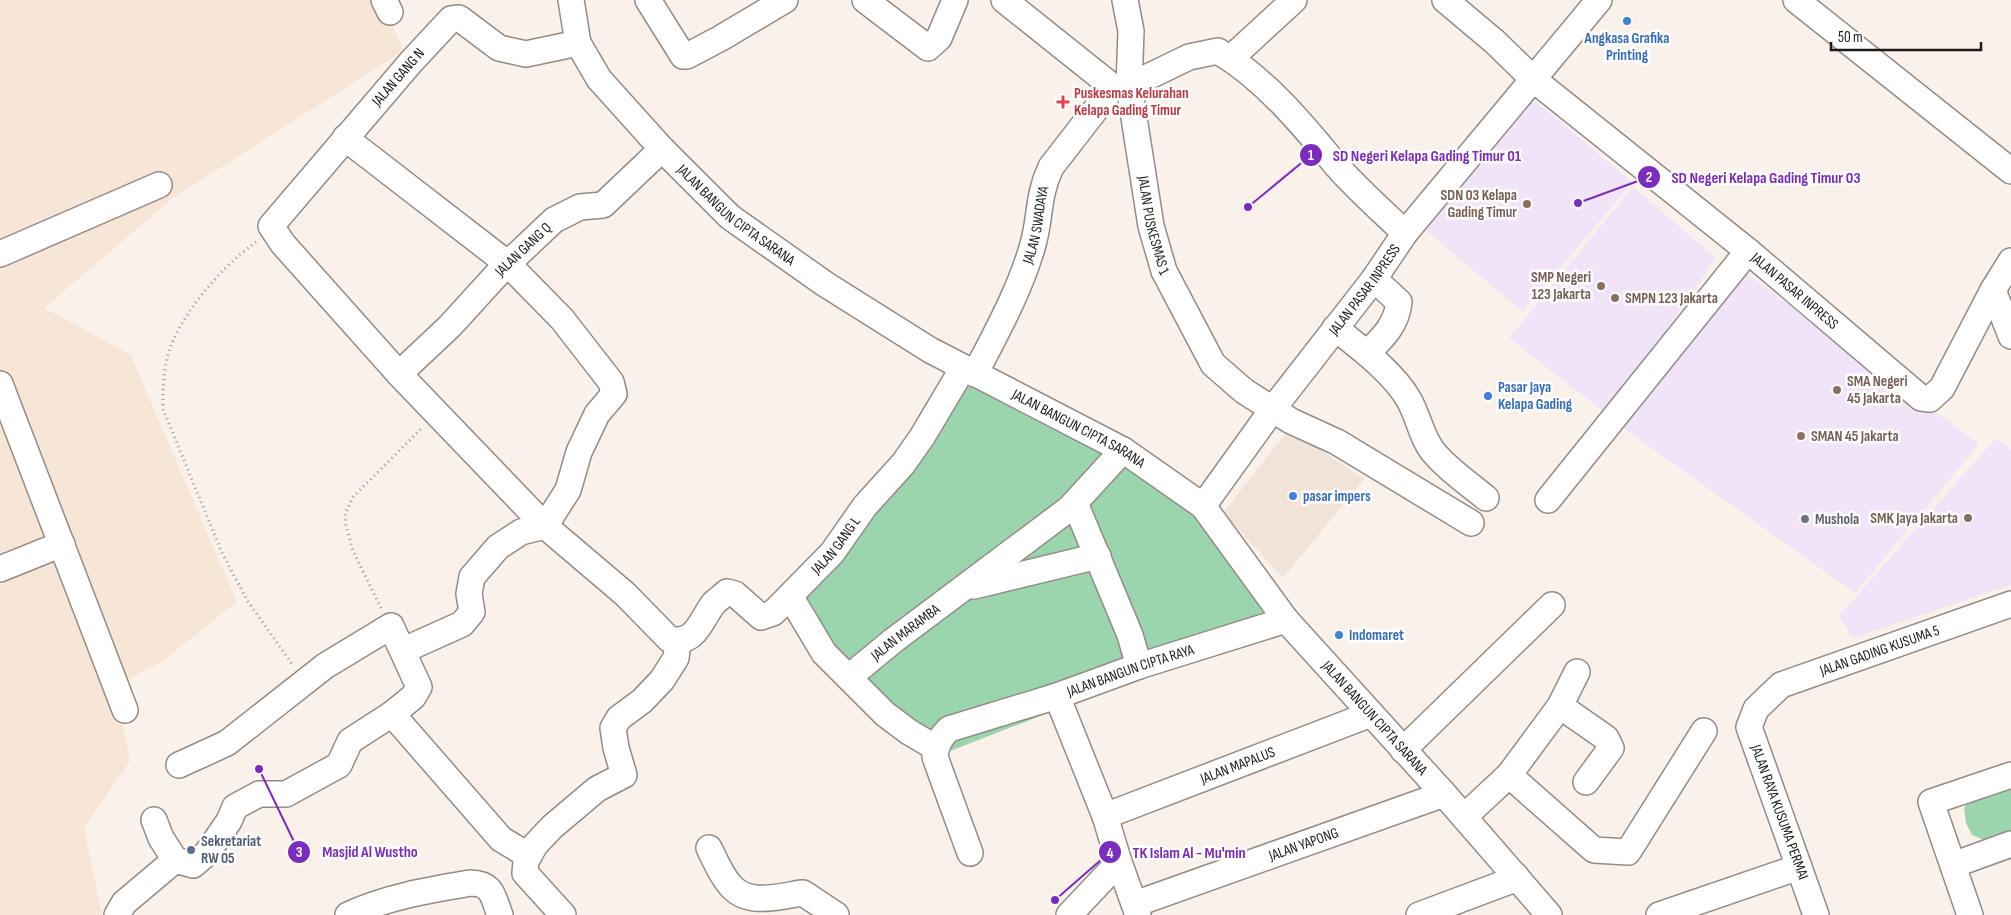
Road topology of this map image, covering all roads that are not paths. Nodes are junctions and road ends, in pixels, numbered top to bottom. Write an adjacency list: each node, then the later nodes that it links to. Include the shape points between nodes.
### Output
1 (571, 0): 12 (street, JALAN BANGUN CIPTA SARANA)
2 (648, 0): 3 (street, via 683,56 721,38)
3 (785, 0)
4 (866, 0): 5 (street, via 928,48 939,38)
5 (955, 0)
6 (1004, 0): 15 (street)
7 (1125, 0): 15 (street, JALAN PUSKESMAS 1, via 1131,31)
8 (1294, 0): 13 (street)
9 (1445, 0): 14 (street)
10 (1599, 0): 14 (street, JALAN PASAR INPRESS)
11 (1796, 0): 18 (street)
12 (578, 43): 16 (street, JALAN GANG N, via 526,54 499,48 459,18 451,19); 17 (street, JALAN BANGUN CIPTA SARANA, via 599,79)
13 (1231, 58): 15 (street, via 1218,51 1189,57); 20 (street, via 1269,90)
14 (1533, 79): 20 (street, JALAN PASAR INPRESS); 21 (street, JALAN PASAR INPRESS)
15 (1121, 86): 30 (street, JALAN SWADAYA, via 1051,167 1039,201 1036,235 1024,276); 33 (street, JALAN PUSKESMAS 1, via 1164,271 1213,364)
16 (346, 138): 24 (street); 31 (street, JALAN GANG N, via 271,226)
17 (662, 150): 24 (street, JALAN GANG Q, via 603,204 580,207 554,220); 30 (street, JALAN BANGUN CIPTA SARANA, via 730,216 825,284)
18 (2011, 170)
19 (159, 185): 22 (street)
20 (1405, 233): 25 (street, JALAN PASAR INPRESS)
21 (1748, 251): 26 (street, JALAN PASAR INPRESS, via 1921,398 1930,399 1942,388); 36 (street)
22 (0, 254)
23 (2011, 260): 26 (street, JALAN PASAR INPRESS)
24 (508, 264): 31 (street, JALAN GANG Q); 40 (street, via 562,319 611,382 614,394 597,414 579,452 568,490)
25 (1374, 279): 27 (street, JALAN PASAR INPRESS); 29 (street, via 1399,302 1398,313 1393,326)
26 (1993, 290): 28 (street)
27 (1334, 328): 29 (street); 33 (street, JALAN PASAR INPRESS)
28 (2011, 336)
29 (1367, 352): 35 (street, via 1408,398 1435,455)
30 (969, 371): 34 (street, JALAN BANGUN CIPTA SARANA); 45 (street, JALAN GANG L, via 903,464 865,506 832,553)
31 (399, 374): 40 (street)
32 (0, 384): 41 (street)
33 (1272, 410): 38 (street, JALAN PASAR INPRESS); 39 (street, JALAN PUSKESMAS 1, via 1337,442)
34 (1123, 450): 37 (street, JALAN MARAMBA); 38 (street, JALAN BANGUN CIPTA SARANA)
35 (1486, 498)
36 (1548, 500)
37 (1075, 503): 42 (street); 44 (street, JALAN MARAMBA)
38 (1203, 506): 48 (street, JALAN BANGUN CIPTA SARANA)
39 (1471, 523)
40 (545, 526): 49 (street, via 625,594 669,639); 50 (street, via 520,532 498,547 472,577 469,594 472,612 462,624)
41 (62, 544): 43 (street); 57 (street)
42 (1098, 556): 44 (street, JALAN MARAMBA); 51 (street)
43 (0, 569)
44 (964, 588): 53 (street, JALAN MARAMBA)
45 (790, 596): 49 (street, JALAN GANG L, via 772,613 761,617 736,594 727,592 714,602 703,622 685,640); 53 (street, via 824,652)
46 (2011, 604): 56 (street, JALAN GADING KUSUMA 5, via 1781,685)
47 (1552, 605): 62 (street)
48 (1286, 620): 51 (street, JALAN BANGUN CIPTA RAYA); 59 (street, JALAN BANGUN CIPTA SARANA)
49 (678, 641): 74 (street, via 676,658 662,680 619,718 613,728 624,775 598,789 552,827)
50 (404, 650): 58 (street, via 419,687 413,697); 63 (street, via 391,626 325,666 227,743)
51 (1139, 666): 54 (street, JALAN BANGUN CIPTA RAYA)
52 (1577, 672): 55 (street)
53 (849, 677): 61 (street, via 885,714)
54 (1057, 696): 61 (street, via 949,729 940,737); 68 (street, JALAN BANGUN CIPTA RAYA)
55 (1560, 706): 64 (street); 66 (street, via 1606,738 1610,748)
56 (1756, 709): 78 (street, JALAN RAYA KUSUMA PERMAI, via 1749,727)
57 (125, 710)
58 (392, 714): 74 (street, via 501,839); 75 (street, via 350,741 339,764 286,794 259,794 235,806 229,821 207,853 193,866)
59 (1370, 714): 62 (street, JALAN BANGUN CIPTA SARANA); 68 (street, JALAN MAPALUS)
60 (1704, 731): 64 (street, via 1628,852 1594,850)
61 (936, 748): 73 (street, via 935,757)
62 (1403, 750): 67 (street, JALAN BANGUN CIPTA SARANA)
63 (179, 765)
64 (1510, 775): 69 (street)
65 (2011, 775): 77 (street, via 1931,802)
66 (1586, 782)
67 (1444, 794): 69 (street, JALAN BANGUN CIPTA SARANA); 81 (street, JALAN YAPONG)
68 (1105, 816): 76 (street, JALAN BANGUN CIPTA RAYA)
69 (1464, 817): 79 (street, JALAN BANGUN CIPTA SARANA)
70 (154, 820): 75 (street)
71 (2011, 844): 77 (street)
72 (709, 848): 87 (street, via 730,886 742,895 754,900 802,893)
73 (970, 853)
74 (529, 856): 86 (street, via 526,873)
75 (175, 860): 83 (street, via 124,903)
76 (1119, 862): 81 (street, JALAN BANGUN CIPTA RAYA); 88 (street)
77 (1953, 864): 93 (street)
78 (1799, 867): 91 (street); 92 (street, JALAN RAYA KUSUMA PERMAI)
79 (1516, 876): 82 (street); 90 (street, JALAN BANGUN CIPTA SARANA)
80 (407, 906): 84 (street, via 365,907); 85 (street, via 461,884 480,883 491,891)
81 (1136, 909)
82 (1445, 910): 89 (street)
83 (117, 915)
84 (348, 915)
85 (500, 915)
86 (563, 915)
87 (836, 915)
88 (1069, 915)
89 (1420, 915)
90 (1549, 915)
91 (1659, 915)
92 (1816, 915)
93 (1970, 915)

